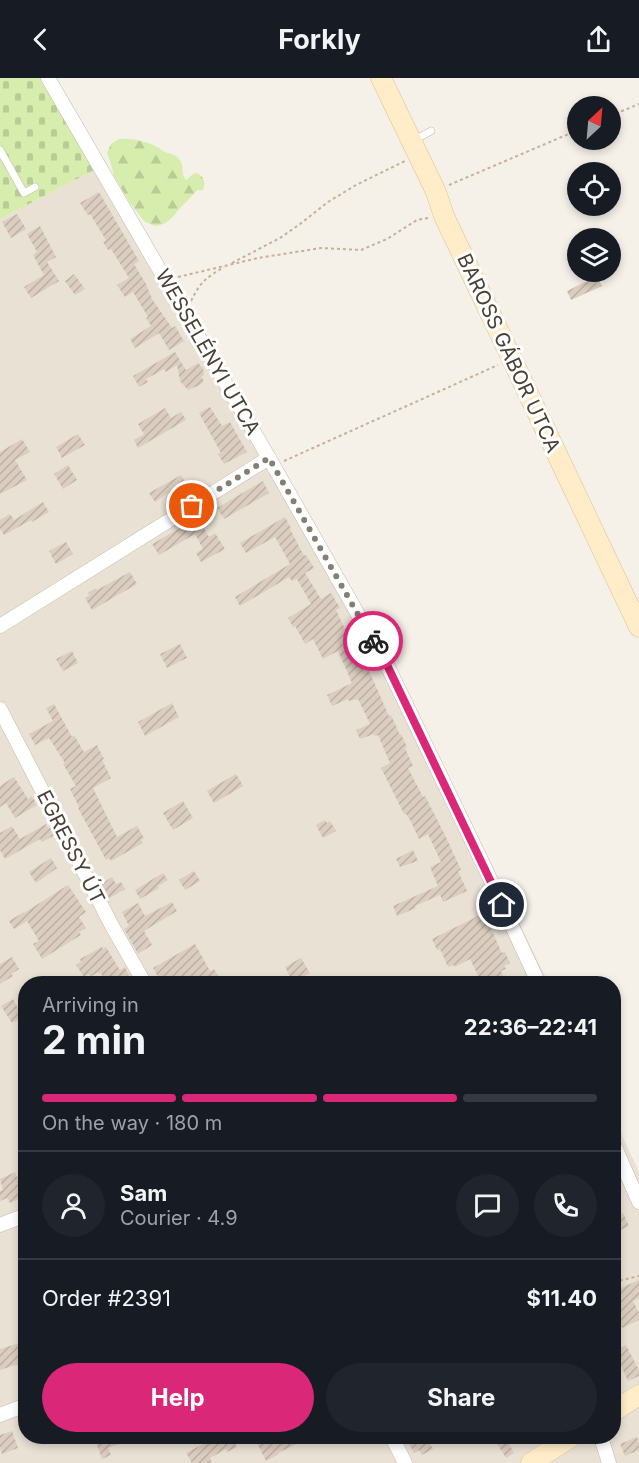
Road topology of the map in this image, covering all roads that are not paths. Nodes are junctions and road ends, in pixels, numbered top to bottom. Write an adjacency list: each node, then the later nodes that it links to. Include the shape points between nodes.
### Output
1 (48, 78): 9 (street, WESSELÉNYI UTCA)
2 (381, 78): 4 (street, BAROSS GÁBOR UTCA)
3 (431, 131): 4 (lane)
4 (415, 148): 11 (street, BAROSS GÁBOR UTCA)
5 (0, 150): 7 (lane)
6 (34, 187): 7 (lane)
7 (24, 193): 8 (lane)
8 (28, 201)
9 (271, 462): 10 (street); 14 (street, WESSELÉNYI UTCA, via 388,667)
10 (0, 626)
11 (639, 627)
12 (0, 710): 13 (street, EGRESSY ÚT)
13 (140, 976)
14 (535, 976)
15 (621, 1161): 16 (street)
16 (639, 1202)
17 (18, 1218): 18 (street)
18 (0, 1225)
19 (639, 1395): 20 (street)
20 (621, 1407)
21 (18, 1408): 22 (street)
22 (0, 1415)
23 (396, 1444): 26 (street)
24 (561, 1444): 27 (street)
25 (603, 1444): 28 (street)
26 (405, 1463)
27 (531, 1463)
28 (609, 1463)

